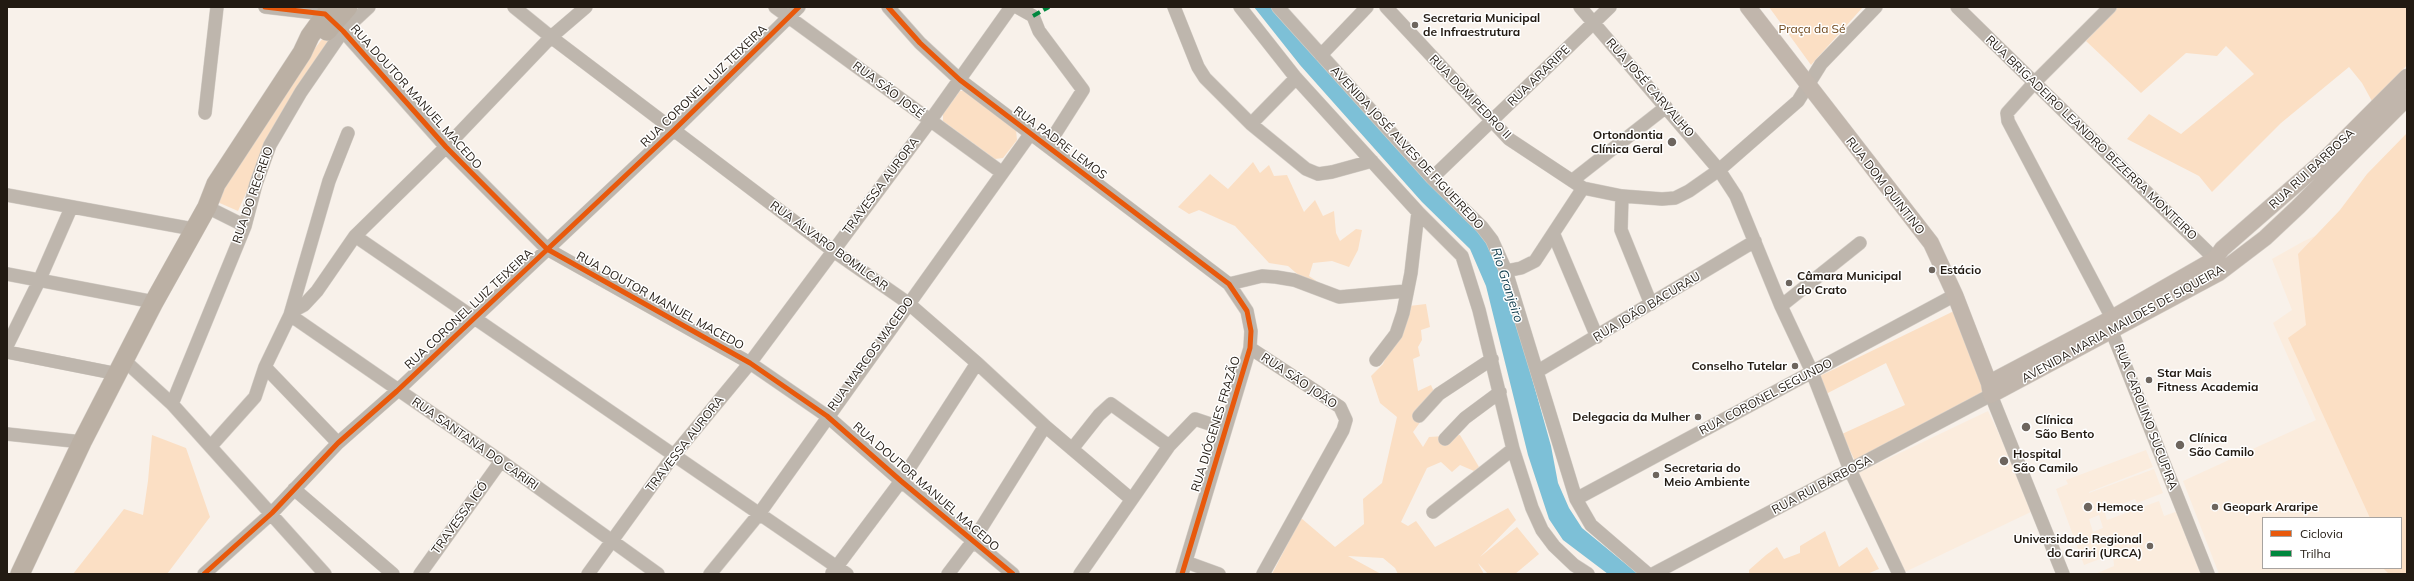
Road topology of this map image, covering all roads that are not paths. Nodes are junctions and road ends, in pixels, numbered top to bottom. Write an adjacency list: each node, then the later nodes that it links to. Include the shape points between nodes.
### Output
1 (217, 7): 35 (street)
2 (265, 7): 24 (street)
3 (348, 7): 24 (highway)
4 (369, 7): 24 (street, RUA DO RECREIO)
5 (514, 7): 26 (street, RUA ÁLVARO BOMILCAR)
6 (586, 7): 26 (street)
7 (775, 7): 23 (street, RUA SÃO JOSÉ)
8 (799, 7): 23 (street, RUA CORONEL LUIZ TEIXEIRA)
9 (888, 7): 30 (street, RUA PADRE LEMOS, via 920,43)
10 (1011, 7): 30 (street, TRAVESSA AURORA)
11 (1017, 7): 42 (street, via 1032,16 1039,31 1083,90)
12 (1174, 7): 38 (street, via 1198,67 1205,78)
13 (1240, 7): 29 (street)
14 (1278, 7): 27 (street, AVENIDA JOSÉ ALVES DE FIGUEIREDO)
15 (1367, 7): 27 (street)
16 (1386, 7): 37 (street, RUA DOM PEDRO II)
17 (1580, 7): 25 (street, RUA JOSÉ CARVALHO)
18 (1610, 7): 25 (street, RUA ARARIPE)
19 (1748, 7): 32 (main road, RUA DOM QUINTINO)
20 (1876, 7): 32 (street, via 1821,64)
21 (1957, 7): 31 (street, RUA BRIGADEIRO LEANDRO BEZERRA MONTEIRO)
22 (2110, 7): 31 (street)
23 (789, 16): 36 (street, RUA SÃO JOSÉ); 39 (street, RUA CORONEL LUIZ TEIXEIRA)
24 (333, 19): 43 (street, RUA DOUTOR MANUEL MACEDO); 53 (highway, via 310,36 302,53 216,184); 56 (street, RUA DO RECREIO, via 301,92 270,145)
25 (1593, 22): 34 (street, RUA JOSÉ CARVALHO); 37 (street, RUA ARARIPE)
26 (551, 37): 39 (street, RUA ÁLVARO BOMILCAR); 43 (street)
27 (1321, 55): 48 (street, AVENIDA JOSÉ ALVES DE FIGUEIREDO)
28 (2407, 77): 64 (main road, RUA RUI BARBOSA, via 2323,161 2222,250)
29 (1296, 78): 38 (street); 44 (street)
30 (960, 80): 36 (street, TRAVESSA AURORA); 41 (street, RUA PADRE LEMOS)
31 (2034, 83): 64 (street, RUA BRIGADEIRO LEANDRO BEZERRA MONTEIRO); 77 (street, RUA CAROLINO SUCUPIRA, via 2008,113 2010,126)
32 (1809, 86): 46 (street, via 1798,101); 70 (main road, RUA DOM QUINTINO, via 1931,244)
33 (2407, 98): 45 (main road, RUA RUI BARBOSA)
34 (1666, 107): 46 (street, RUA JOSÉ CARVALHO); 49 (street)
35 (206, 113)
36 (930, 121): 47 (street, RUA SÃO JOSÉ); 63 (street, TRAVESSA AURORA)
37 (1491, 122): 48 (street, RUA ARARIPE); 49 (street, RUA DOM PEDRO II, via 1509,140)
38 (1251, 124): 44 (street, via 1312,172 1332,172)
39 (674, 130): 62 (street, RUA CORONEL LUIZ TEIXEIRA); 63 (street, RUA ÁLVARO BOMILCAR)
40 (348, 133): 75 (street, via 329,181)
41 (1031, 133): 42 (street, RUA PADRE LEMOS); 47 (street, RUA MARCOS MACEDO)
42 (1048, 145): 68 (street, RUA PADRE LEMOS)
43 (446, 147): 59 (street); 62 (street, RUA DOUTOR MANUEL MACEDO)
44 (1372, 161): 55 (street)
45 (2340, 167): 64 (main road, AVENIDA MARIA MAILDES DE SIQUEIRA, via 2264,238)
46 (1719, 170): 52 (street, via 1675,198); 60 (street, RUA JOSÉ CARVALHO, via 1736,196)
47 (1001, 172): 72 (street, RUA MARCOS MACEDO)
48 (1432, 178): 65 (street, AVENIDA JOSÉ ALVES DE FIGUEIREDO, via 1482,227 1492,240)
49 (1573, 180): 50 (street, RUA DOM PEDRO II)
50 (1583, 188): 52 (street); 58 (street)
51 (7, 195): 54 (street)
52 (1622, 196): 73 (street, via 1621,230)
53 (207, 206): 56 (street); 57 (highway)
54 (70, 208): 57 (street); 67 (street)
55 (1418, 212): 69 (street, via 1411,273); 82 (street, via 1462,256)
56 (245, 226): 93 (street, RUA DO RECREIO)
57 (193, 229): 71 (highway)
58 (1554, 234): 65 (street, via 1535,261 1521,268); 78 (street)
59 (355, 236): 75 (street, via 317,291); 76 (street)
60 (1755, 241): 73 (street, RUA JOÃO BACURAU); 74 (street, RUA JOSÉ CARVALHO)
61 (1860, 243): 74 (street)
62 (547, 249): 76 (street, RUA CORONEL LUIZ TEIXEIRA); 84 (street, RUA DOUTOR MANUEL MACEDO)
63 (832, 250): 72 (street, RUA ÁLVARO BOMILCAR); 84 (street, TRAVESSA AURORA)
64 (2217, 266): 77 (main road, AVENIDA MARIA MAILDES DE SIQUEIRA)
65 (1506, 271): 88 (street, AVENIDA JOSÉ ALVES DE FIGUEIREDO)
66 (7, 274): 67 (street)
67 (39, 281): 71 (street); 79 (street)
68 (1229, 284): 69 (street, via 1262,276 1276,277 1294,280 1338,298); 80 (street, RUA DIÓGENES FRAZÃO, via 1251,319)
69 (1406, 291): 83 (street, via 1403,313 1396,334)
70 (1955, 294): 89 (street, RUA CORONEL SEGUNDO); 90 (main road, RUA DOM QUINTINO)
71 (154, 302): 86 (highway)
72 (908, 303): 85 (street, RUA ÁLVARO BOMILCAR); 94 (street, RUA MARCOS MACEDO)
73 (1651, 304): 78 (street, RUA JOÃO BACURAU)
74 (1781, 306): 89 (street, RUA JOSÉ CARVALHO)
75 (291, 314): 87 (street); 91 (street, RUA SANTANA DO CARIRI)
76 (474, 316): 91 (street, RUA CORONEL LUIZ TEIXEIRA); 106 (street)
77 (2112, 325): 90 (main road, AVENIDA MARIA MAILDES DE SIQUEIRA); 138 (street, RUA CAROLINO SUCUPIRA)
78 (1597, 337): 88 (street, RUA JOÃO BACURAU)
79 (7, 346)
80 (1250, 348): 97 (street, RUA DIÓGENES FRAZÃO); 132 (street, RUA SÃO JOÃO, via 1336,405 1346,416 1343,430)
81 (7, 352): 86 (street)
82 (1492, 359): 92 (street); 95 (street, via 1439,394)
83 (1376, 360)
84 (750, 363): 94 (street, RUA DOUTOR MANUEL MACEDO); 106 (street, TRAVESSA AURORA)
85 (977, 363): 96 (street, RUA ÁLVARO BOMILCAR); 109 (street)
86 (121, 367): 93 (street); 100 (highway)
87 (265, 367): 101 (street); 102 (street, via 255,397)
88 (1538, 371): 112 (street, AVENIDA JOSÉ ALVES DE FIGUEIREDO)
89 (1812, 372): 108 (street, RUA JOSÉ CARVALHO); 112 (street, RUA CORONEL SEGUNDO)
90 (1990, 389): 108 (street, RUA RUI BARBOSA); 137 (street)
91 (397, 391): 101 (street, RUA CORONEL LUIZ TEIXEIRA); 107 (street, RUA SANTANA DO CARIRI)
92 (1500, 392): 99 (street, via 1465,418); 105 (street)
93 (172, 404): 102 (street)
94 (827, 416): 109 (street, RUA DOUTOR MANUEL MACEDO); 115 (street, RUA MARCOS MACEDO)
95 (1419, 416)
96 (1045, 426): 104 (street, RUA ÁLVARO BOMILCAR); 117 (street)
97 (1225, 429): 103 (street, via 1194,419); 118 (street, RUA DIÓGENES FRAZÃO)
98 (7, 434): 100 (street)
99 (1445, 438)
100 (82, 442): 120 (highway)
101 (338, 443): 110 (street, RUA CORONEL LUIZ TEIXEIRA)
102 (211, 446): 114 (street)
103 (1169, 446): 104 (street, via 1111,404 1105,407); 111 (street)
104 (1072, 449): 111 (street, RUA ÁLVARO BOMILCAR)
105 (1513, 449): 113 (street); 133 (street, via 1542,530 1554,546)
106 (674, 454): 115 (street); 116 (street, TRAVESSA AURORA)
107 (501, 461): 116 (street, RUA SANTANA DO CARIRI); 124 (street, TRAVESSA ICÓ)
108 (1850, 470): 135 (street, RUA RUI BARBOSA); 136 (street, RUA JOSÉ CARVALHO)
109 (901, 481): 117 (street, RUA DOUTOR MANUEL MACEDO); 119 (street)
110 (294, 489): 114 (street, RUA CORONEL LUIZ TEIXEIRA); 123 (street)
111 (1131, 498): 130 (street)
112 (1576, 500): 134 (street, AVENIDA JOSÉ ALVES DE FIGUEIREDO, via 1591,525)
113 (1433, 512)
114 (272, 513): 121 (street, RUA CORONEL LUIZ TEIXEIRA); 122 (street)
115 (759, 514): 119 (street); 127 (street, RUA MARCOS MACEDO)
116 (612, 541): 125 (street, TRAVESSA AURORA); 126 (street, RUA SANTANA DO CARIRI)
117 (973, 541): 128 (street); 129 (street, RUA DOUTOR MANUEL MACEDO)
118 (1184, 568): 131 (street)
119 (838, 572)
120 (20, 574)
121 (204, 574)
122 (325, 574)
123 (393, 574)
124 (420, 574)
125 (588, 574)
126 (658, 574)
127 (710, 574)
128 (948, 574)
129 (1013, 574)
130 (1080, 574)
131 (1219, 574)
132 (1263, 574)
133 (1588, 574)
134 (1648, 574)
135 (1653, 574)
136 (1899, 574)
137 (2063, 574)
138 (2208, 574)

